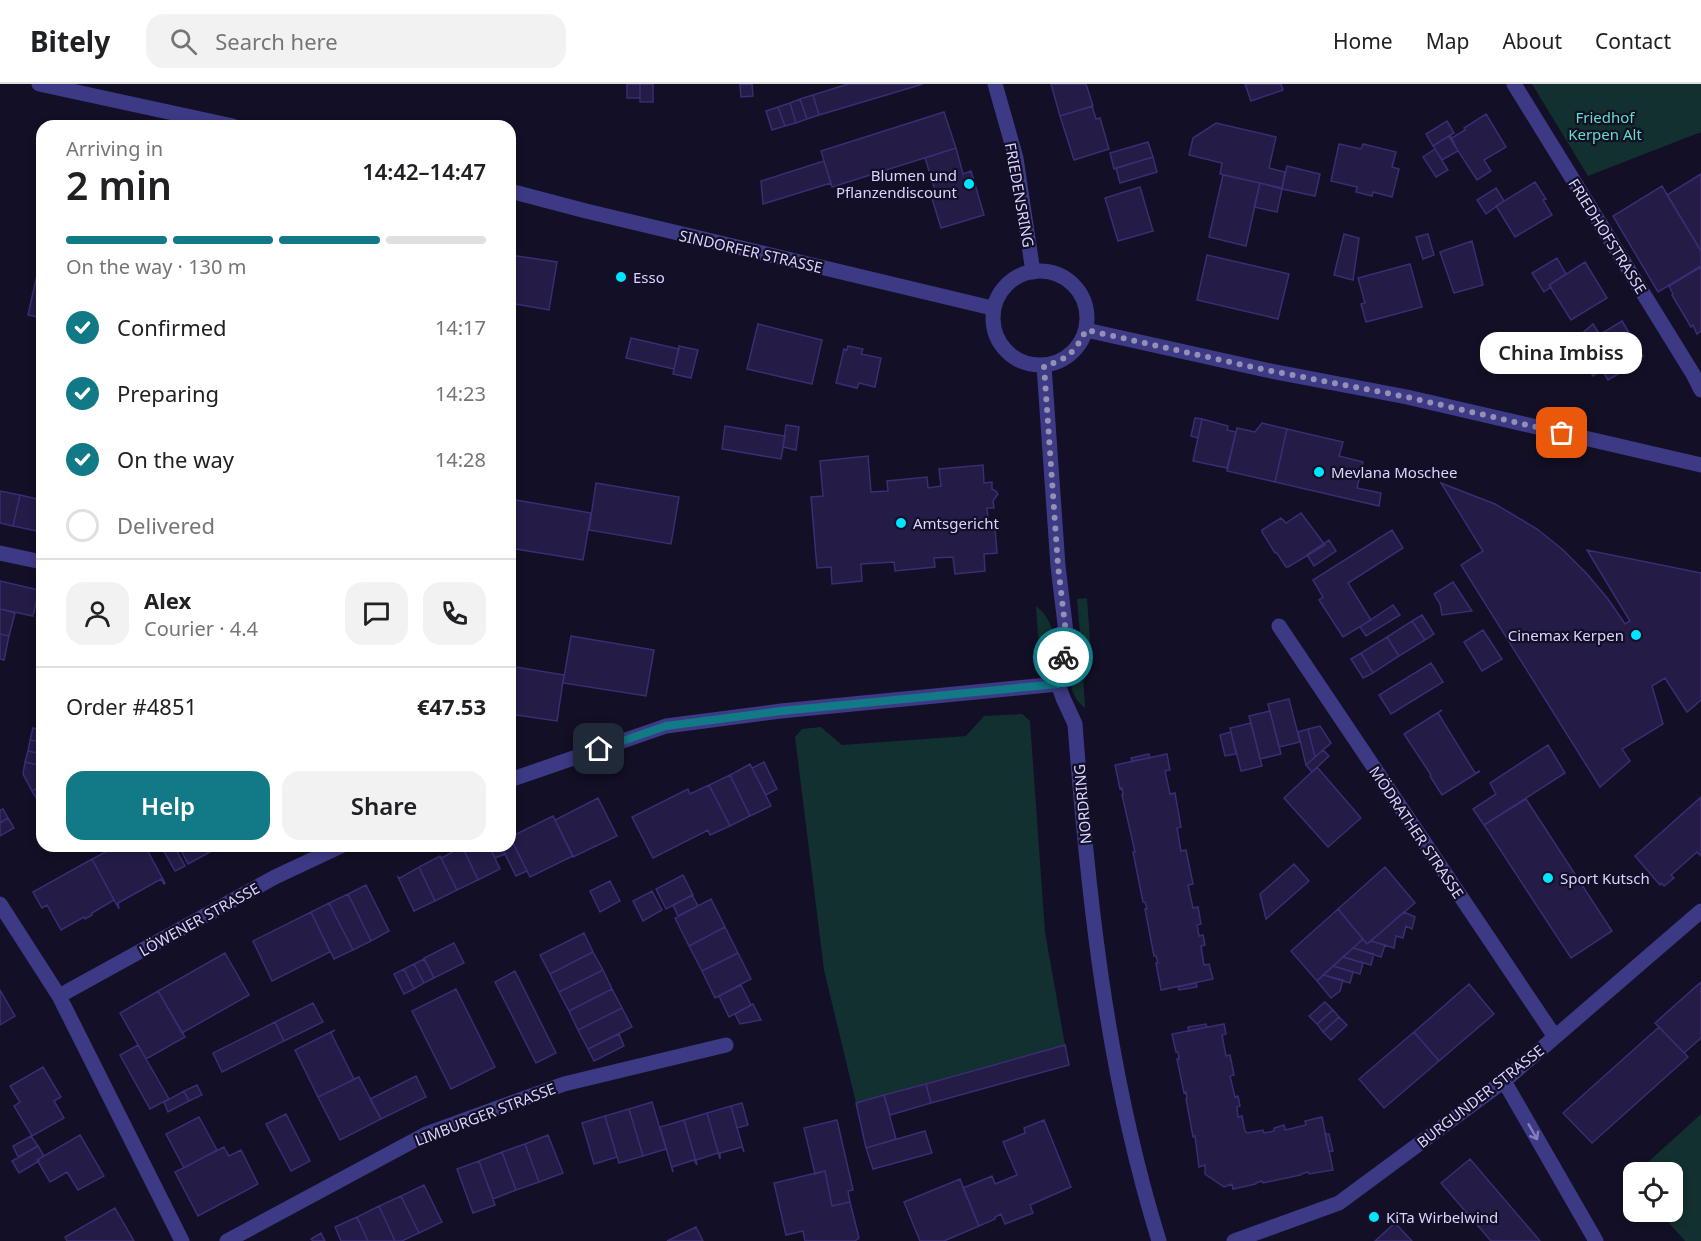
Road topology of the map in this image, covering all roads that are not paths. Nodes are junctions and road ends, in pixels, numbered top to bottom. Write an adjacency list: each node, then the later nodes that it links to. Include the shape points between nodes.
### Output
1 (39, 84): 4 (street)
2 (995, 84): 6 (street, FRIEDENSRING, via 1016,158)
3 (1514, 84): 10 (street, FRIEDHOFSTRASSE)
4 (205, 120)
5 (516, 193): 7 (street, SINDORFER STRASSE)
6 (1034, 272): 7 (street, via 1012,278); 8 (street, via 1061,275 1083,298)
7 (992, 308): 9 (street, via 996,338 1016,360)
8 (1086, 330): 9 (street, via 1078,347 1063,360); 11 (street, via 1407,397)
9 (1044, 366): 15 (street, via 1067,642)
10 (1701, 390)
11 (1701, 465)
12 (0, 553): 13 (street)
13 (36, 561)
14 (1279, 626): 21 (street, MÖDRATHER STRASSE)
15 (1058, 684): 16 (street, via 666,726); 26 (street, NORDRING, via 1075,724 1091,911 1120,1090)
16 (516, 778)
17 (328, 852): 20 (street, LÖWENER STRASSE, via 275,877)
18 (0, 904): 20 (street)
19 (1701, 911): 21 (street, BURGUNDER STRASSE)
20 (59, 996): 24 (street)
21 (1555, 1037): 23 (street, BURGUNDER STRASSE)
22 (726, 1045): 25 (street, LIMBURGER STRASSE, via 564,1084 426,1134)
23 (1504, 1081): 27 (street, BURGUNDER STRASSE, via 1339,1203); 28 (street, one-way to 28)
24 (182, 1241)
25 (227, 1241)
26 (1159, 1241)
27 (1234, 1241)
28 (1596, 1241)

